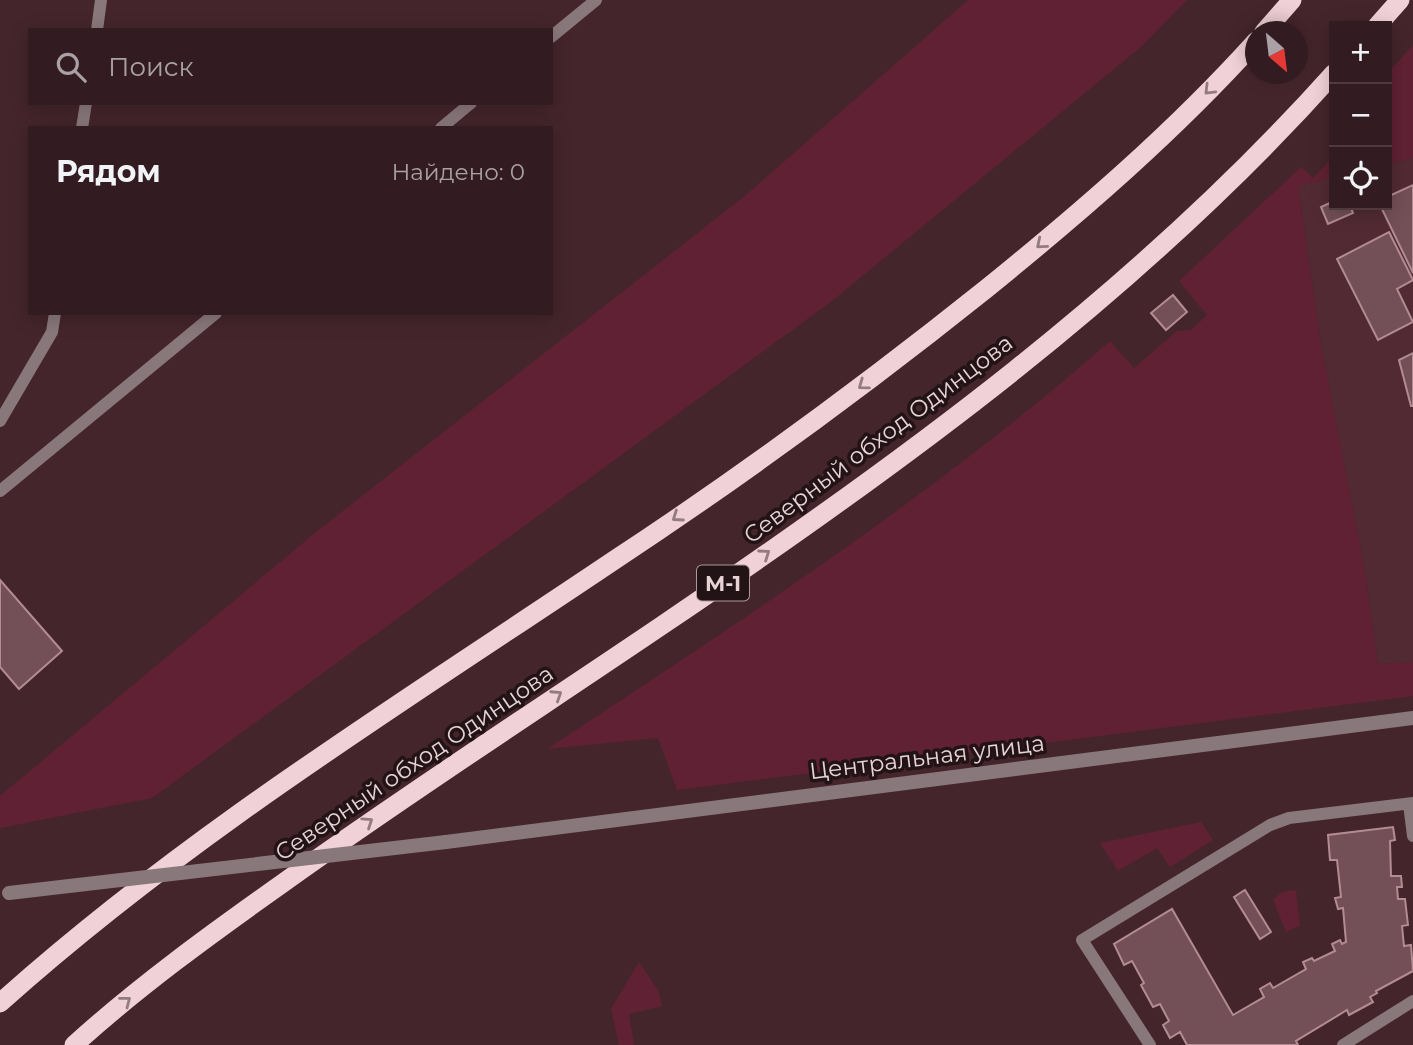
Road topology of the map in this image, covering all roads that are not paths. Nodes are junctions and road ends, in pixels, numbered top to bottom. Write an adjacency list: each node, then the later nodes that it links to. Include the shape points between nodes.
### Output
1 (101, 0): 7 (lane)
2 (596, 0): 8 (lane)
3 (1292, 0): 5 (highway)
4 (1399, 0): 6 (highway)
5 (1274, 21)
6 (1381, 21)
7 (97, 28)
8 (553, 35)
9 (1245, 52): 24 (highway, one-way to 24, via 1122,175 900,358 616,560 307,766 174,862)
10 (1329, 79): 25 (highway, Северный обход Одинцова / М-1, one-way to 10, via 211,934 823,514 948,422 1176,235)
11 (86, 105): 13 (lane)
12 (469, 105): 14 (lane)
13 (82, 126)
14 (443, 126)
15 (55, 315): 17 (lane, via 52,332)
16 (214, 315): 18 (lane)
17 (0, 421)
18 (0, 491)
19 (1413, 718): 22 (street, Центральная улица, bridge)
20 (1411, 803): 21 (lane); 26 (lane, via 1289,818 1270,825 1082,940)
21 (1413, 836)
22 (5, 894)
23 (1413, 1001): 27 (lane)
24 (0, 1003)
25 (74, 1045)
26 (1150, 1045)
27 (1343, 1045)

